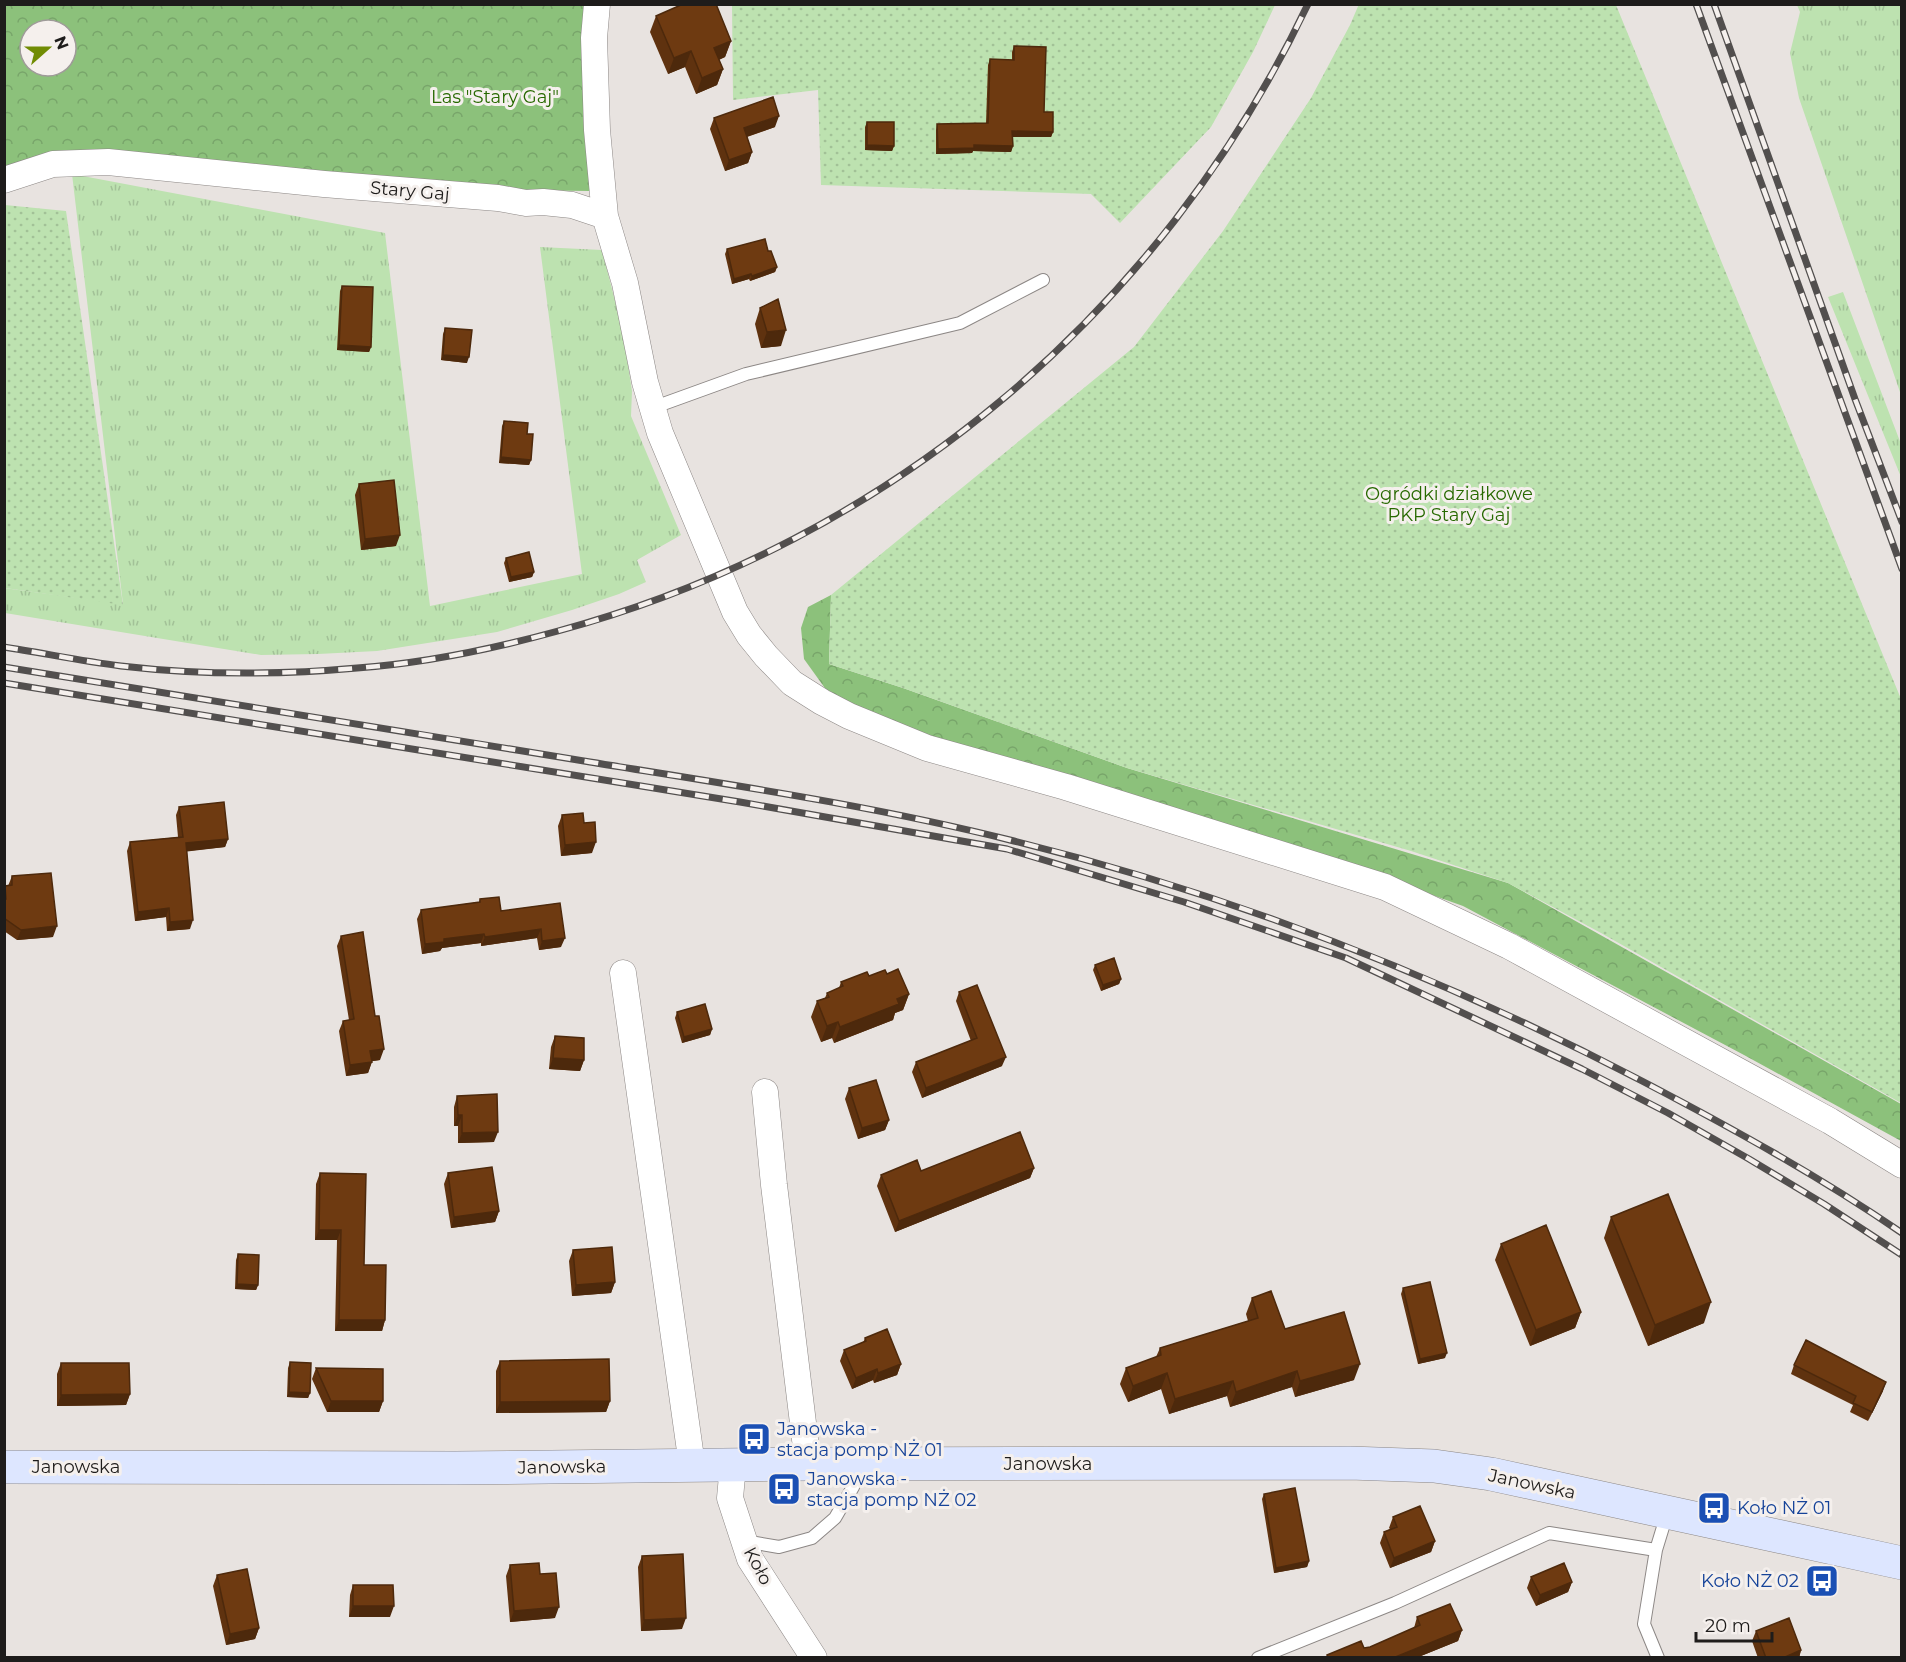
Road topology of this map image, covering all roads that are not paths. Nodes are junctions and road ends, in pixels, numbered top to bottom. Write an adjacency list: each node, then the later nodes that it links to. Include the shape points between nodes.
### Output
1 (597, 4): 3 (street, via 597,130)
2 (4, 180): 3 (street, Stary Gaj, via 53,164 108,162 498,198 526,204 572,205)
3 (605, 216): 5 (street, via 625,283)
4 (1043, 280): 5 (lane, via 960,323 746,374)
5 (652, 408): 8 (street, via 735,612 766,656 792,682 822,702 927,748 1066,787 1385,887 1509,946 1830,1121)
6 (623, 973): 11 (street)
7 (765, 1092): 9 (street)
8 (1902, 1165)
9 (808, 1464): 10 (street, Janowska); 12 (street, Janowska)
10 (862, 1464): 14 (street, Janowska, via 1409,1464 1491,1474); 15 (lane, via 835,1518 812,1538 779,1547)
11 (692, 1465): 12 (street, Janowska); 13 (street, Janowska)
12 (733, 1465): 15 (street, Koło, via 730,1498)
13 (4, 1467)
14 (1667, 1513): 16 (lane); 17 (street, Janowska)
15 (744, 1541): 18 (street, Koło, via 750,1558)
16 (1656, 1550): 19 (lane, via 1549,1533 1395,1603); 20 (lane, via 1644,1624)
17 (1902, 1563)
18 (814, 1658)
19 (1257, 1658)
20 (1658, 1658)

